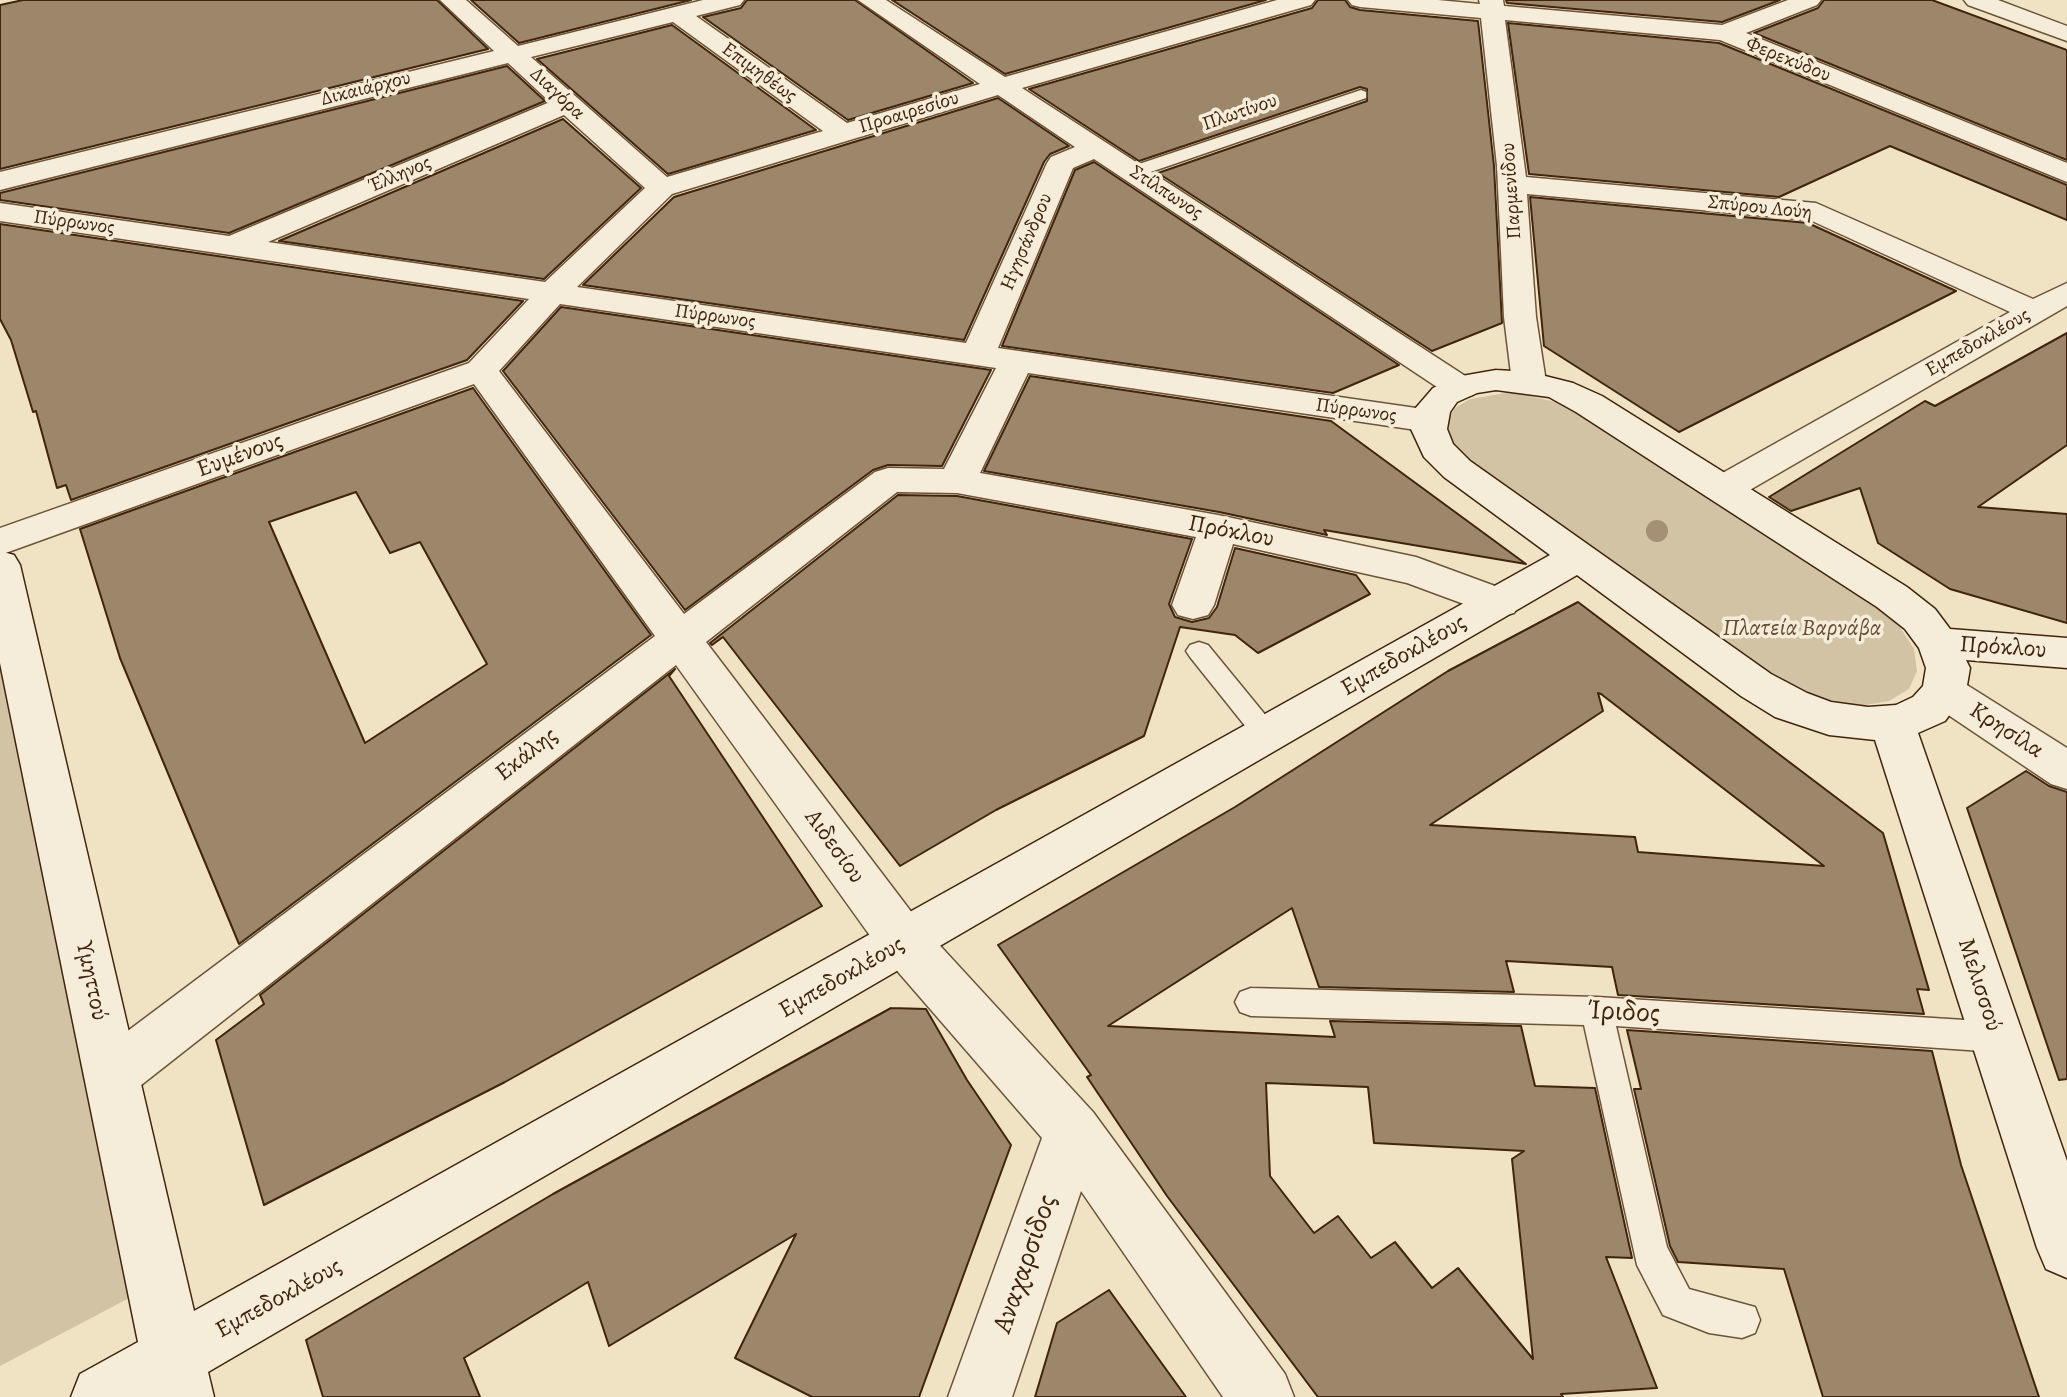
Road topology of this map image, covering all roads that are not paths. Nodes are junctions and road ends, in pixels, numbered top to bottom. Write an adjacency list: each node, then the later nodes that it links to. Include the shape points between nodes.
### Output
1 (452, 0): 12 (street, Διαγόρα)
2 (732, 0): 9 (street, Δικαιάρχου)
3 (870, 0): 13 (street, Στίλπωνος)
4 (1303, 0): 13 (street, Προαιρεσίου)
5 (1360, 0): 8 (street)
6 (1809, 0): 10 (street)
7 (1976, 0): 11 (street)
8 (1493, 7): 10 (street, Φερεκύδου); 21 (street, Παρμενίδου)
9 (676, 13): 12 (street, Δικαιάρχου); 16 (street, Επιμηθέως)
10 (1724, 33): 19 (street, Φερεκύδου)
11 (2067, 34)
12 (512, 53): 15 (street, Διαγόρα); 20 (street, Δικαιάρχου)
13 (1001, 86): 16 (street, Προαιρεσίου); 17 (street, Στίλπωνος)
14 (1361, 95): 18 (lane, Πλωτίνου)
15 (567, 104): 22 (street, Διαγόρα); 24 (street, Έλληνος)
16 (843, 133): 22 (street, Προαιρεσίου)
17 (1097, 148): 18 (street, Στίλπωνος); 28 (street, Ηγησάνδρου, via 1061,163)
18 (1133, 172): 32 (street, Στίλπωνος)
19 (2067, 173)
20 (0, 181)
21 (1513, 184): 27 (street, Σπύρου Λούη, via 1816,212); 31 (street, Παρμενίδου)
22 (662, 188): 25 (street, Προαιρεσίου)
23 (0, 212): 24 (street, Πύρρωνος)
24 (232, 246): 25 (street, Πύρρωνος)
25 (552, 293): 28 (street, Πύρρωνος); 30 (street)
26 (2067, 293): 27 (street, Εμπεδοκλέους)
27 (2034, 311): 35 (street, Εμπεδοκλέους)
28 (978, 355): 29 (street, Πύρρωνος)
29 (1017, 361): 33 (street, Πύρρωνος); 34 (street)
30 (481, 370): 37 (street, Ευμένους); 42 (street, Αιδεσίου)
31 (1529, 382): 32 (street, via 1496,380); 35 (street, via 1589,404)
32 (1461, 388): 33 (street, via 1445,395)
33 (1430, 421): 38 (street, via 1437,449 1457,469)
34 (957, 481): 36 (street, Πρόκλου); 42 (street, Εκάλης, via 888,480)
35 (1723, 489): 43 (street, via 1892,597 1920,619)
36 (1218, 528): 40 (street, Πρόκλου, via 1416,571); 41 (street)
37 (0, 542)
38 (1578, 557): 40 (street, Εμπεδοκλέους); 47 (street, via 1791,705 1829,718)
39 (0, 565): 54 (street, Υμηττού)
40 (1499, 603): 48 (street, Εμπεδοκλέους)
41 (1193, 605)
42 (681, 637): 50 (street, Αιδεσίου); 54 (street, Εκάλης)
43 (1938, 643): 45 (street, Πρόκλου); 46 (street, via 1948,668)
44 (1199, 651): 48 (lane)
45 (2067, 653)
46 (1944, 691): 47 (street, via 1929,709); 49 (street, Κρησίλα)
47 (1892, 722): 53 (street, Μελισσού)
48 (1267, 735): 50 (street, Εμπεδοκλέους)
49 (2067, 771)
50 (904, 942): 55 (street, Αιδεσίου); 58 (street, Εμπεδοκλέους)
51 (1251, 1002): 52 (lane, Ίριδος)
52 (1597, 1011): 53 (lane, Ίριδος); 57 (lane, via 1650,1252 1676,1302)
53 (1997, 1037): 56 (street, Μελισσού)
54 (112, 1075): 58 (street, Υμηττού)
55 (1073, 1131): 60 (street, Αναχαρσίδος); 61 (street, Αιδεσίου)
56 (2067, 1248)
57 (1742, 1320)
58 (178, 1377): 59 (street, Εμπεδοκλέους)
59 (103, 1397)
60 (980, 1397)
61 (1262, 1397)

